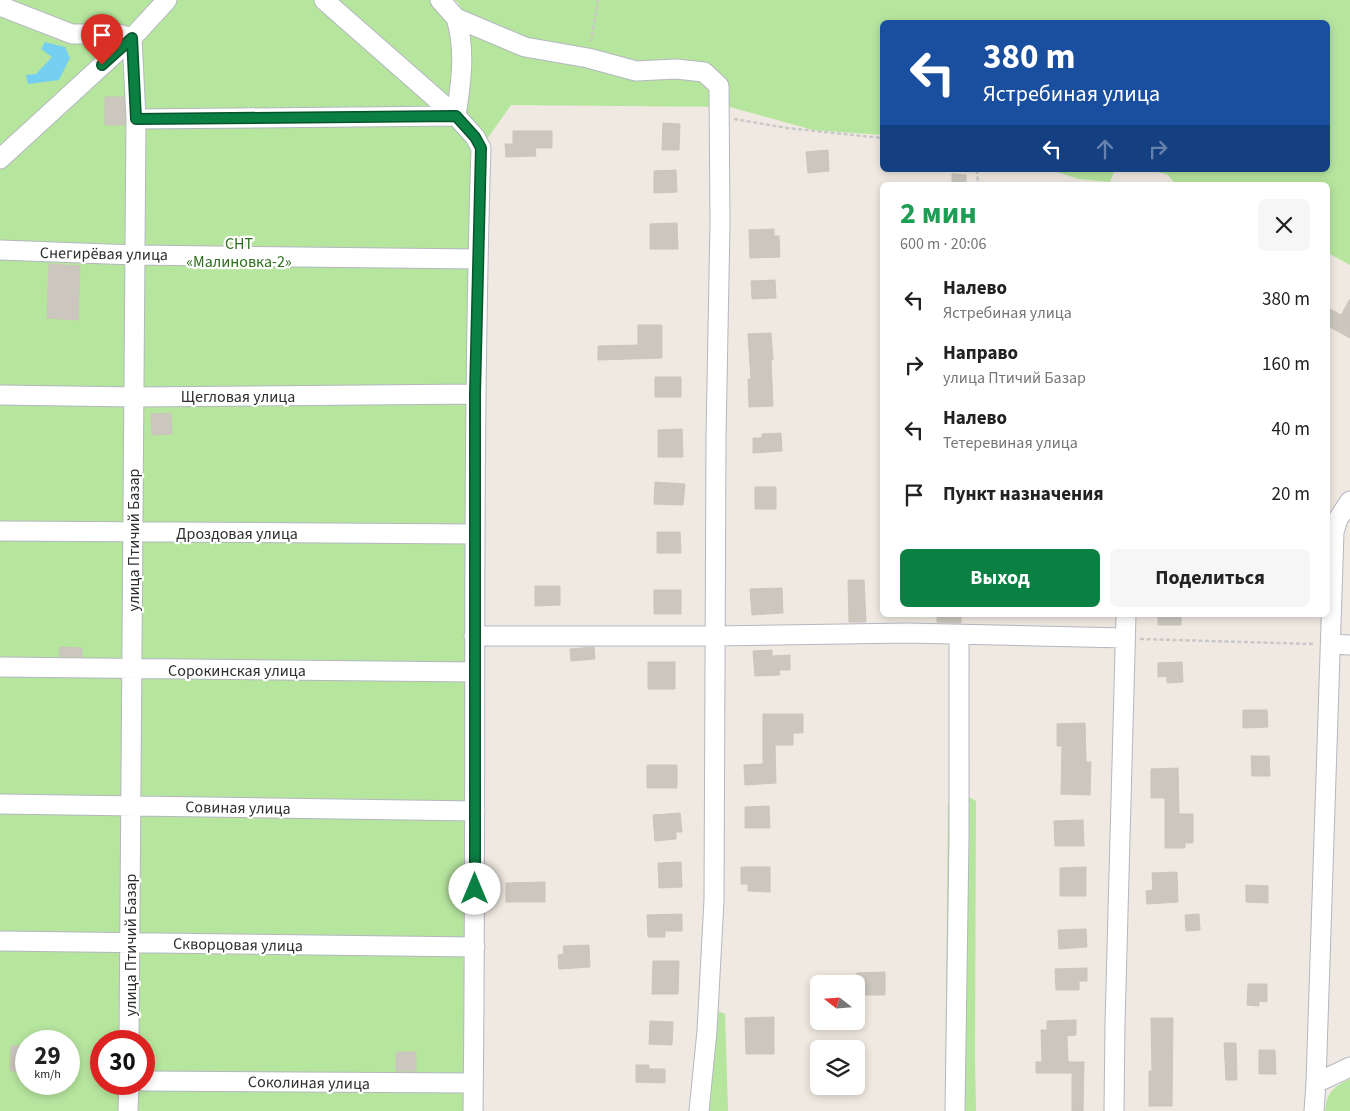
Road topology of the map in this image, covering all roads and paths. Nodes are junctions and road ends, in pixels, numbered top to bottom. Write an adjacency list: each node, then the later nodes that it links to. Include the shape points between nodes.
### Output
1 (167, 0): 7 (street)
2 (324, 0): 9 (street)
3 (440, 0): 6 (street)
4 (598, 0): 8 (path)
5 (0, 6): 7 (street, via 72,34 119,34)
6 (456, 18): 8 (street, via 525,47); 9 (street, via 462,56)
7 (132, 38): 11 (street, улица Птичий Базар); 13 (street)
8 (588, 58): 10 (street, via 636,71 676,69 704,72 719,86)
9 (456, 116): 11 (street); 16 (street, via 481,148)
10 (720, 118): 12 (path); 27 (street)
11 (136, 119): 15 (street, улица Птичий Базар)
12 (880, 138)
13 (0, 159)
14 (0, 250): 15 (street, Снегирёвая улица)
15 (135, 254): 16 (street, Снегирёвая улица); 19 (street, улица Птичий Базар)
16 (478, 259): 17 (street)
17 (475, 394): 19 (street, Щегловая улица); 23 (street)
18 (0, 395): 19 (street, Щегловая улица)
19 (134, 397): 22 (street, улица Птичий Базар)
20 (1350, 502): 29 (street, via 1338,519 1334,532)
21 (0, 530): 22 (street, Дроздовая улица)
22 (133, 532): 23 (street, Дроздовая улица); 32 (street, улица Птичий Базар)
23 (474, 534): 26 (street)
24 (1126, 617): 28 (street)
25 (959, 634): 27 (street); 28 (street); 49 (street)
26 (474, 636): 27 (street); 33 (street)
27 (715, 636): 48 (street, via 714,900)
28 (1125, 638): 29 (path); 50 (street)
29 (1331, 644): 30 (street); 43 (street)
30 (1350, 645)
31 (0, 667): 32 (street, Сорокинская улица)
32 (132, 669): 33 (street, Сорокинская улица); 35 (street, улица Птичий Базар)
33 (475, 672): 36 (street)
34 (0, 804): 35 (street, Совиная улица)
35 (130, 806): 36 (street, Совиная улица); 38 (street, улица Птичий Базар)
36 (475, 811): 39 (street)
37 (0, 941): 38 (street, Скворцовая улица)
38 (130, 943): 39 (street, Скворцовая улица); 40 (street, улица Птичий Базар)
39 (476, 947): 44 (street)
40 (129, 1030)
41 (1350, 1067): 43 (street)
42 (155, 1080): 44 (street, Соколиная улица)
43 (1316, 1083): 51 (street)
44 (474, 1084): 47 (street)
45 (128, 1095): 46 (street)
46 (128, 1111)
47 (473, 1111)
48 (699, 1111)
49 (955, 1111)
50 (1114, 1111)
51 (1314, 1111)

